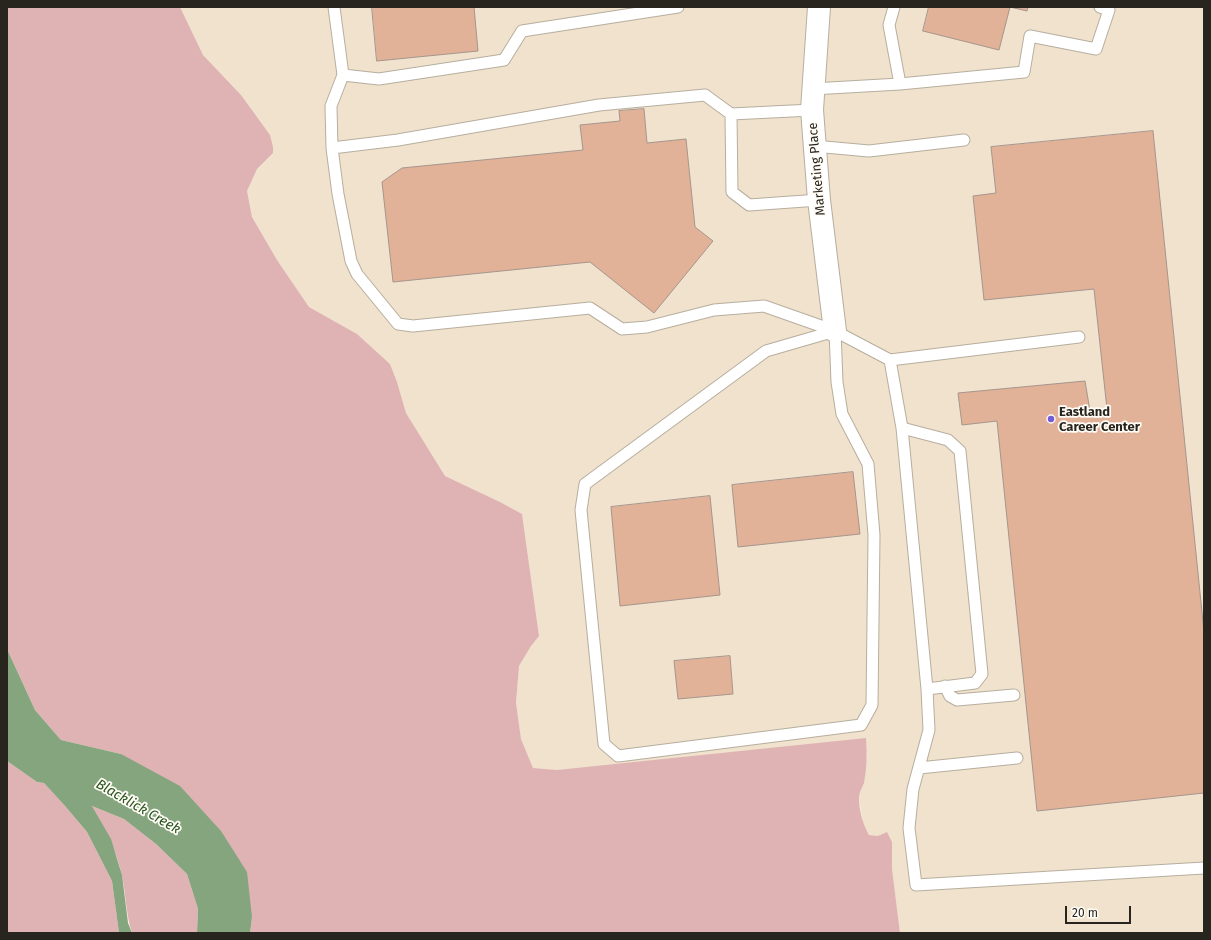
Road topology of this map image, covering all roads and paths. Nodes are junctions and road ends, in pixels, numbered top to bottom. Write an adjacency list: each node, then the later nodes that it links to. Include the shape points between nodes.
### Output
1 (334, 7): 6 (lane)
2 (678, 7): 6 (lane, via 522,31 504,60 379,79)
3 (819, 7): 8 (street, Marketing Place)
4 (894, 7): 7 (lane, via 889,24)
5 (1100, 7): 7 (lane, via 1110,10 1096,49 1030,36 1024,72)
6 (343, 75): 12 (lane, via 331,106)
7 (900, 84): 8 (lane)
8 (812, 99): 9 (lane); 11 (street, Marketing Place)
9 (731, 114): 12 (lane, via 705,95 599,105 398,140); 13 (lane, via 732,192 749,204)
10 (964, 140): 11 (lane, via 869,151)
11 (814, 146): 13 (street, Marketing Place)
12 (332, 148): 14 (lane, via 351,261 357,274 398,324 413,326 590,308 622,329 647,327 714,310 764,306)
13 (819, 200): 14 (street, Marketing Place)
14 (835, 331): 14 (lane, via 766,351 585,484 581,510 604,744 618,756 861,725 872,706 874,535 868,464 842,414 837,382); 16 (lane)
15 (1079, 337): 16 (lane)
16 (890, 360): 17 (lane)
17 (902, 428): 18 (lane, via 948,440 960,450 982,674 975,683); 19 (lane)
18 (946, 686): 19 (lane); 20 (lane, via 950,696 957,700)
19 (927, 689): 22 (lane, via 929,730)
20 (1014, 695)
21 (1017, 758): 22 (lane)
22 (919, 768): 23 (lane, via 913,789 909,828 916,885)
23 (1204, 868)

